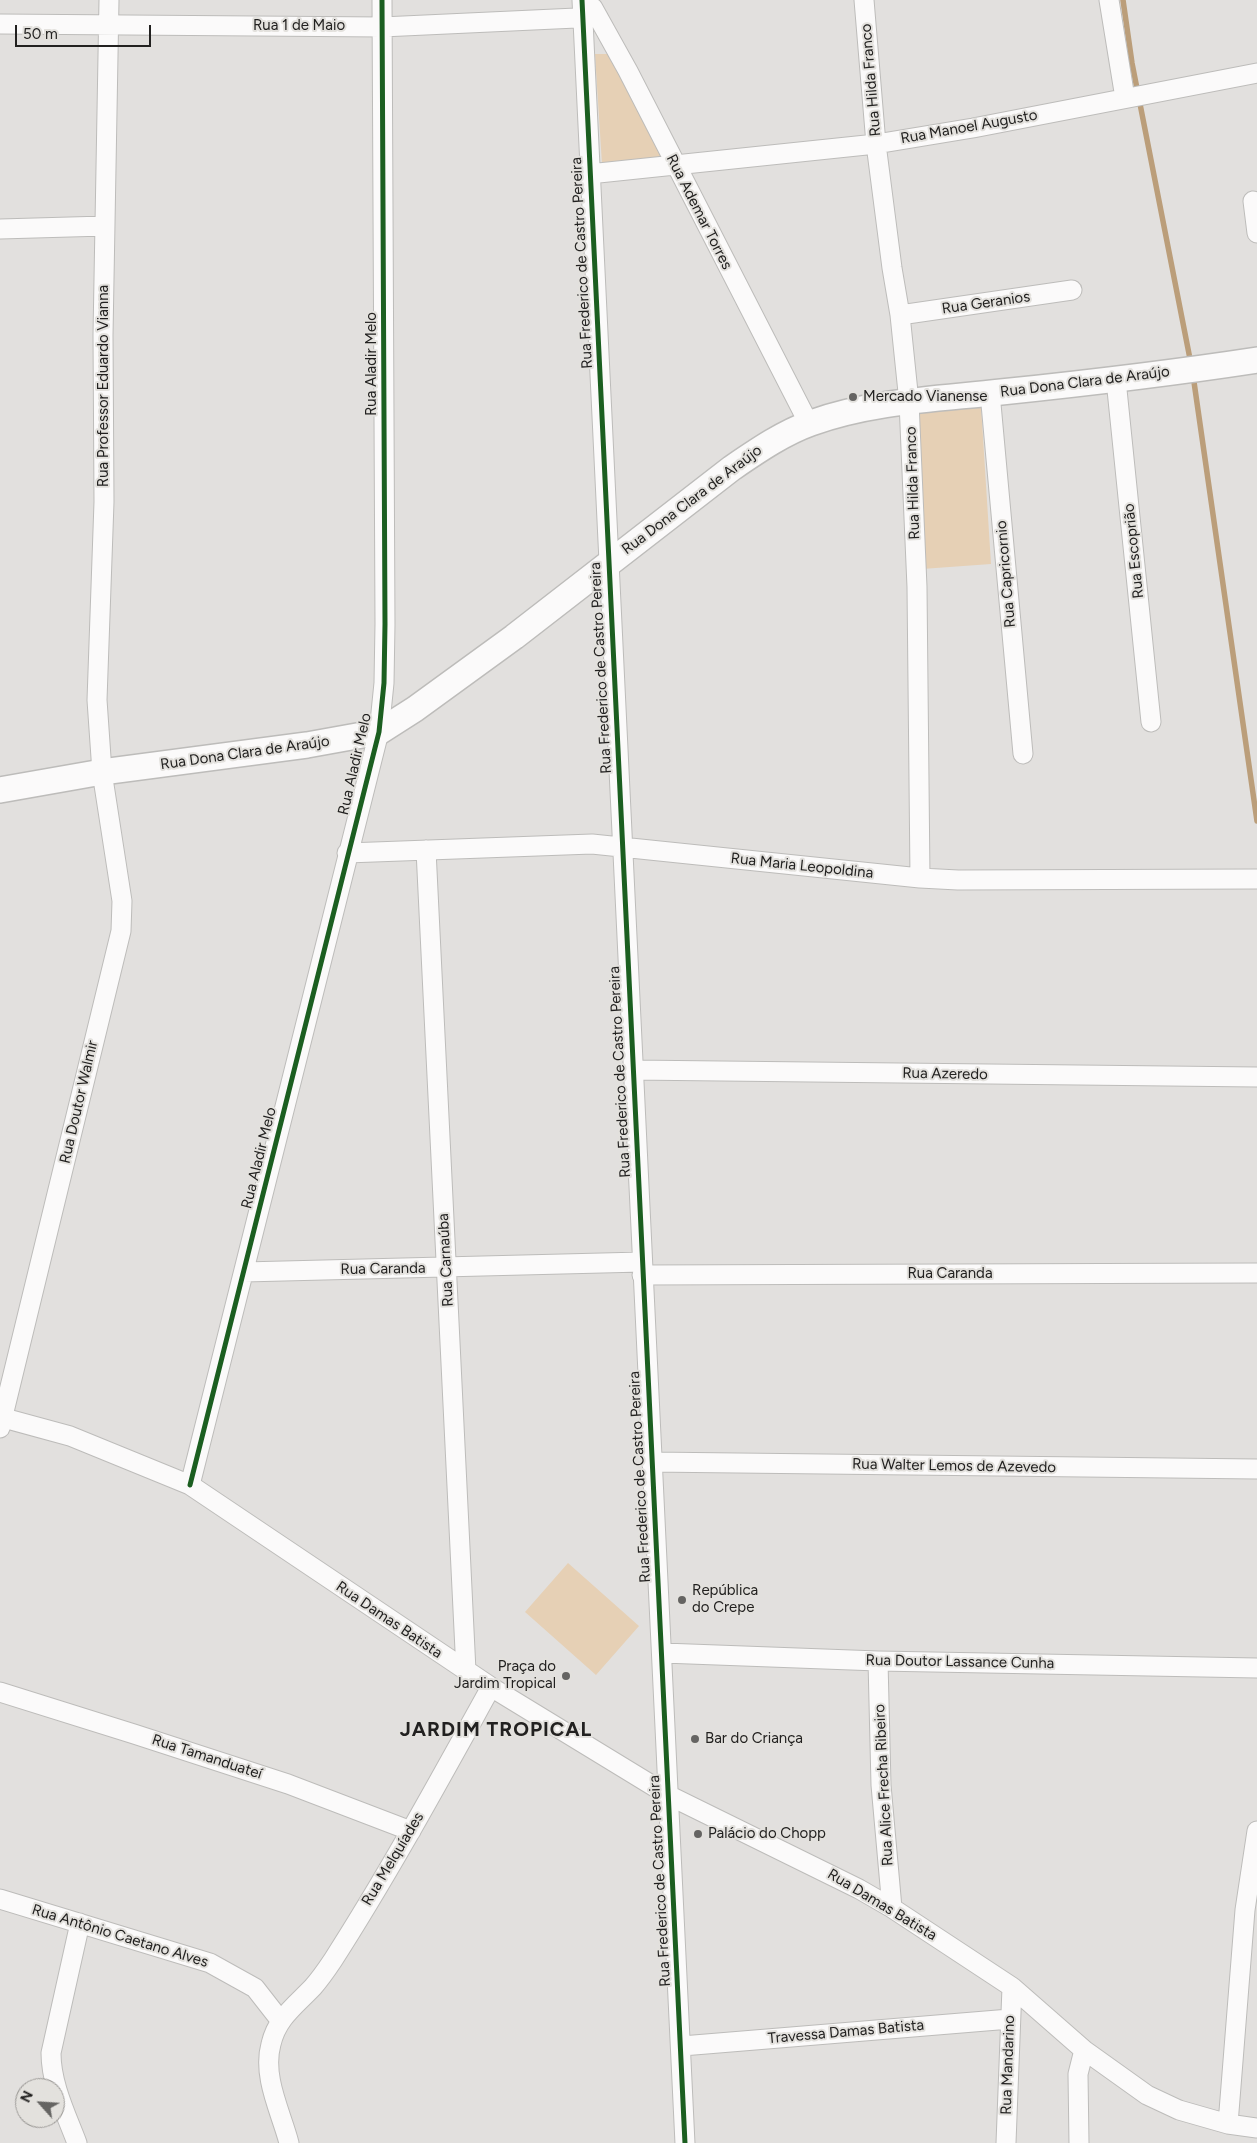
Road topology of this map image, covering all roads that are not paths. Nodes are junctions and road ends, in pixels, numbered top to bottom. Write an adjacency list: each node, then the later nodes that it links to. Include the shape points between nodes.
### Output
1 (109, 0): 8 (street, Rua Professor Eduardo Vianna)
2 (382, 0): 9 (street, Rua Aladir Melo)
3 (589, 0): 6 (street, Rua Ademar Torres)
4 (864, 0): 12 (street, Rua Hilda Franco)
5 (1109, 0): 11 (street)
6 (588, 12): 9 (street, Rua 1 de Maio); 13 (street, Rua Ademar Torres, via 628,71); 14 (street, Rua Frederico de Castro Pereira)
7 (0, 24): 8 (street, Rua 1 de Maio)
8 (108, 25): 9 (street, Rua 1 de Maio); 16 (street, Rua Professor Eduardo Vianna)
9 (382, 26): 28 (street, Rua Aladir Melo, via 385,624 384,683)
10 (1257, 73): 11 (street, Rua Manoel Augusto)
11 (1133, 96): 12 (street, Rua Manoel Augusto)
12 (876, 144): 13 (street, Rua Manoel Augusto); 20 (street, Rua Hilda Franco)
13 (676, 165): 14 (street, Rua Manoel Augusto); 25 (street, Rua Ademar Torres)
14 (589, 174): 26 (street, Rua Frederico de Castro Pereira)
15 (1253, 201): 18 (street)
16 (105, 226): 17 (street); 30 (street, Rua Professor Eduardo Vianna, via 104,502 97,700)
17 (0, 229)
18 (1257, 233)
19 (1072, 290): 20 (street, Rua Geranios)
20 (900, 315): 24 (street, Rua Hilda Franco)
21 (1257, 360): 22 (main road, Rua Dona Clara de Araújo)
22 (1116, 380): 23 (main road, Rua Dona Clara de Araújo); 27 (street, Rua Escoprião)
23 (990, 393): 24 (main road, Rua Dona Clara de Araújo); 29 (street, Rua Capricornio)
24 (909, 402): 25 (main road, Rua Dona Clara de Araújo, via 855,411); 35 (street, Rua Hilda Franco, via 917,588)
25 (809, 424): 26 (main road, Rua Dona Clara de Araújo, via 770,443 732,468)
26 (608, 563): 28 (main road, Rua Dona Clara de Araújo, via 506,643); 32 (street, Rua Frederico de Castro Pereira)
27 (1151, 722)
28 (378, 732): 30 (main road, Rua Dona Clara de Araújo, via 307,745); 34 (street, Rua Aladir Melo)
29 (1023, 754)
30 (102, 772): 31 (main road, Rua Dona Clara de Araújo); 43 (street, Rua Doutor Walmir, via 120,881 121,931)
31 (0, 790)
32 (622, 846): 33 (street, Rua Maria Leopoldina, via 592,844); 35 (street, Rua Maria Leopoldina); 37 (street, Rua Frederico de Castro Pereira)
33 (426, 850): 34 (street, Rua Maria Leopoldina); 39 (street, Rua Carnaúba)
34 (347, 853): 41 (street, Rua Aladir Melo)
35 (920, 878): 36 (street, Rua Maria Leopoldina)
36 (1257, 878)
37 (632, 1070): 38 (street, Rua Azeredo); 40 (street, Rua Frederico de Castro Pereira)
38 (1257, 1077)
39 (446, 1268): 40 (street, Rua Caranda); 41 (street, Rua Caranda); 50 (street, Rua Carnaúba)
40 (642, 1268): 42 (street, Rua Caranda); 44 (street, Rua Frederico de Castro Pereira)
41 (244, 1272): 46 (street, Rua Aladir Melo)
42 (1257, 1273)
43 (1, 1421): 46 (street, Rua Damas Batista, via 70,1436)
44 (651, 1462): 45 (street, Rua Walter Lemos de Azevedo); 47 (street, Rua Frederico de Castro Pereira)
45 (1257, 1469)
46 (190, 1484): 50 (street, Rua Damas Batista)
47 (663, 1653): 48 (street, Rua Doutor Lassance Cunha); 53 (street, Rua Frederico de Castro Pereira)
48 (878, 1661): 49 (street, Rua Doutor Lassance Cunha); 57 (street, Rua Alice Frecha Ribeiro, via 881,1785)
49 (1257, 1668)
50 (466, 1671): 51 (street, Rua Damas Batista)
51 (490, 1687): 53 (street, Rua Damas Batista); 54 (street, Rua Melquíades)
52 (0, 1692): 54 (street, Rua Tamanduateí, via 288,1784)
53 (668, 1795): 57 (street, Rua Damas Batista, via 850,1884); 62 (street, Rua Frederico de Castro Pereira)
54 (411, 1831): 61 (street, Rua Melquíades, via 332,1961 315,1985)
55 (1257, 1831): 64 (street, via 1245,1910)
56 (0, 1899): 58 (street, Rua Antônio Caetano Alves)
57 (892, 1908): 59 (street, Rua Damas Batista)
58 (80, 1923): 61 (street, Rua Antônio Caetano Alves, via 210,1963 255,1988); 66 (street, via 51,2053 55,2083)
59 (1012, 1987): 60 (street, Rua Mandarino); 63 (street, Rua Damas Batista)
60 (1010, 2019): 62 (street, Travessa Damas Batista); 69 (street, Rua Mandarino)
61 (280, 2020): 67 (street, via 270,2044 268,2065 271,2085)
62 (682, 2046): 68 (street, Rua Frederico de Castro Pereira)
63 (1084, 2050): 64 (street, Rua Damas Batista, via 1161,2103); 70 (street, via 1078,2074)
64 (1228, 2124): 65 (street, Rua Damas Batista)
65 (1257, 2128)
66 (77, 2143)
67 (290, 2143)
68 (685, 2143)
69 (1006, 2143)
70 (1079, 2143)

